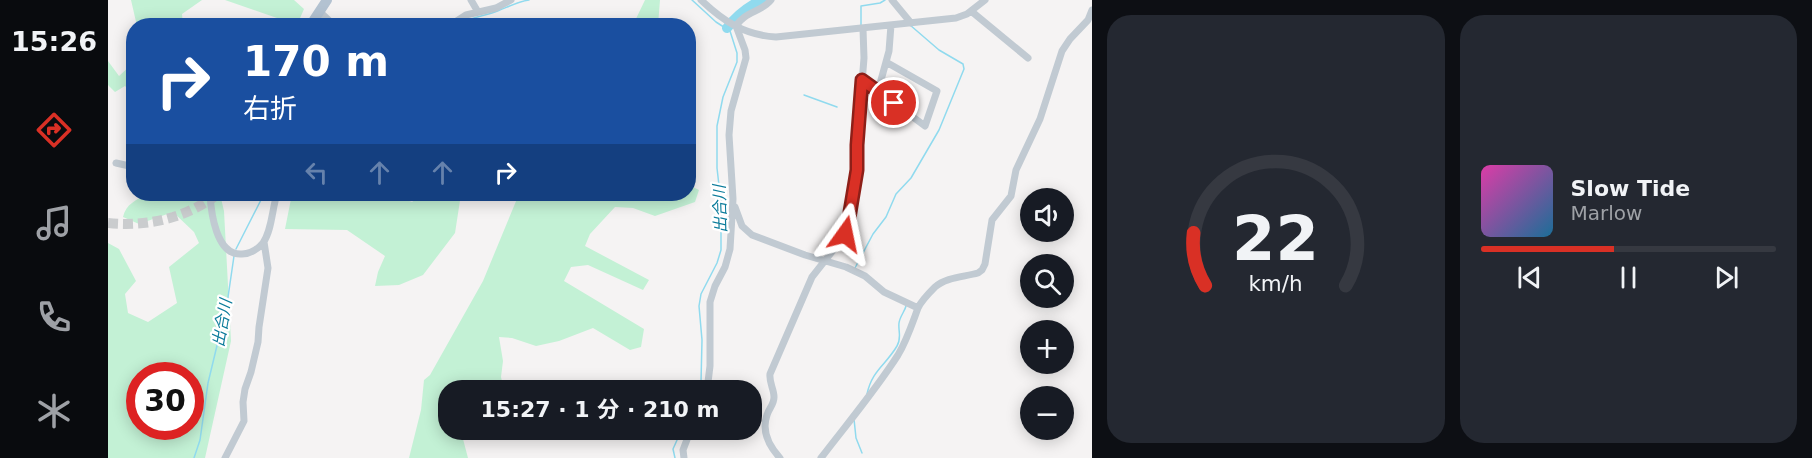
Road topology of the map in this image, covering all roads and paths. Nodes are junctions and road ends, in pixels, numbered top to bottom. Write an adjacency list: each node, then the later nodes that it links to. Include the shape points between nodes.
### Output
1 (327, 0): 9 (main road)
2 (471, 0): 11 (street)
3 (511, 0): 11 (street)
4 (700, 0): 17 (street, via 717,16)
5 (771, 0): 17 (street)
6 (892, 0): 15 (street)
7 (985, 0): 10 (street)
8 (1092, 10): 30 (street, via 1062,51 1011,196 992,220 982,270 940,283)
9 (319, 11): 12 (main road); 13 (street)
10 (971, 11): 15 (street, via 956,18); 19 (street)
11 (478, 12): 14 (street)
12 (315, 18)
13 (326, 18)
14 (461, 18)
15 (911, 23): 16 (street)
16 (891, 25): 18 (street); 20 (street)
17 (736, 26): 18 (street, via 776,38); 25 (street, via 746,58 730,125)
18 (863, 28): 21 (street)
19 (1028, 58)
20 (886, 62): 22 (street); 22 (street, via 937,91 925,126)
21 (862, 80): 22 (street); 29 (street, via 857,170 847,229)
22 (878, 91)
23 (116, 163): 24 (street)
24 (126, 165)
25 (733, 199): 29 (street, via 747,232); 31 (street, via 729,256 710,302)
26 (211, 201): 28 (street, via 217,232 231,251 248,253)
27 (275, 201): 28 (street)
28 (264, 242): 33 (street, via 268,268 258,342 244,389 244,421)
29 (825, 261): 30 (street, via 858,273 884,292); 35 (street, via 812,277 770,374 774,399 766,416 766,440)
30 (918, 308): 36 (street, via 900,352)
31 (708, 380)
32 (687, 440): 34 (street)
33 (225, 458)
34 (684, 458)
35 (780, 458)
36 (821, 458)

